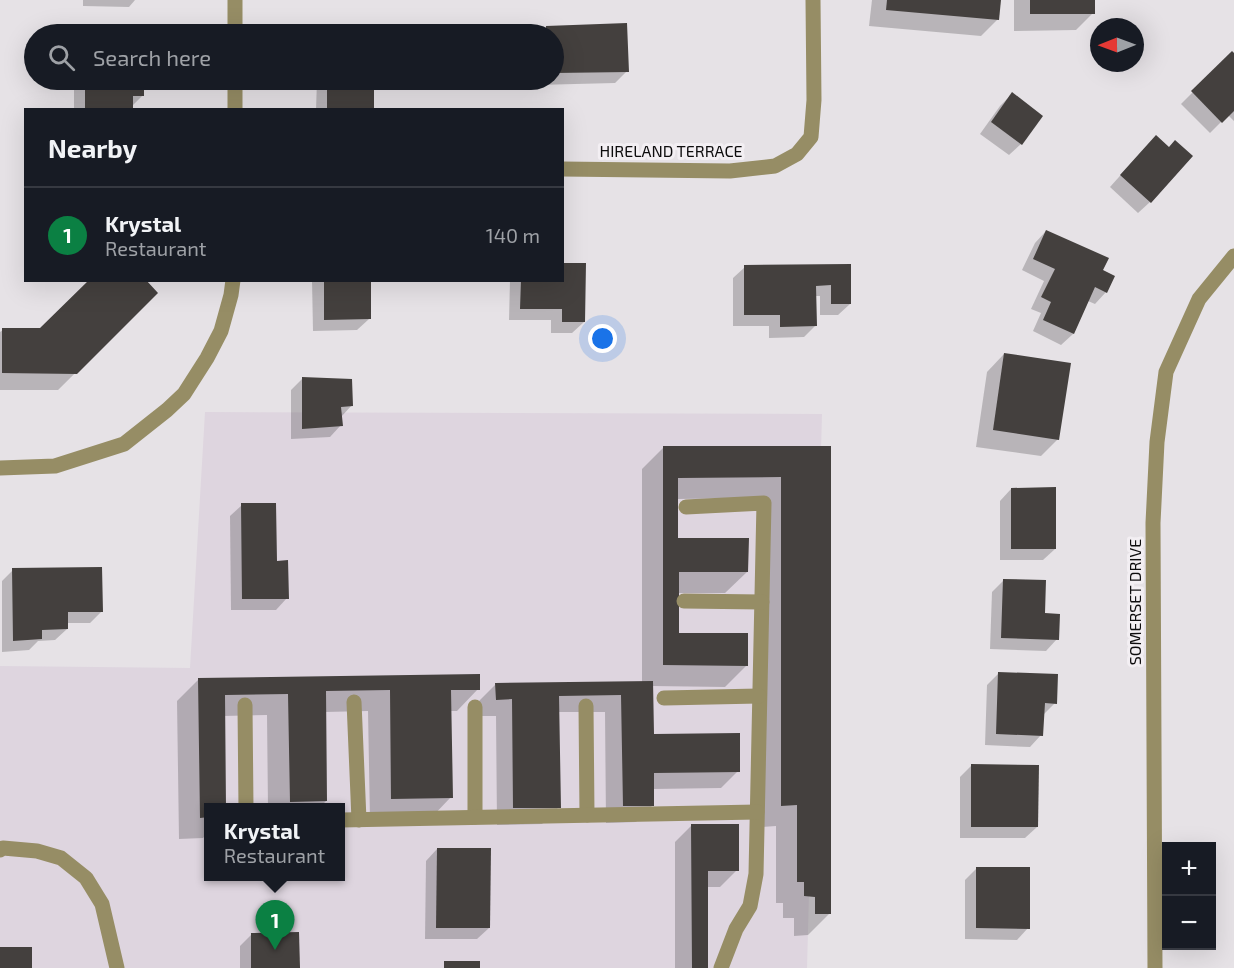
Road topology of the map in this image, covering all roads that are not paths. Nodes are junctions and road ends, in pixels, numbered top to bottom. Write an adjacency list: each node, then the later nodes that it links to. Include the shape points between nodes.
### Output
1 (236, 0): 3 (street)
2 (813, 0): 6 (street, HIRELAND TERRACE, via 811,137 797,154 775,166 730,171)
3 (235, 24)
4 (235, 90): 5 (street)
5 (235, 108)
6 (564, 169)
7 (1234, 256): 28 (street, SOMERSET DRIVE, via 1199,299 1166,372 1157,442 1153,523)
8 (233, 282): 9 (street, via 220,331 207,358 184,394 167,410 124,444 55,466)
9 (0, 468)
10 (686, 507): 12 (street, via 764,503)
11 (684, 601): 12 (street)
12 (762, 602): 13 (street)
13 (759, 696): 14 (street); 20 (street)
14 (664, 698)
15 (354, 702): 24 (street)
16 (245, 705): 19 (street)
17 (586, 706): 21 (street)
18 (475, 707): 22 (street)
19 (246, 803)
20 (758, 812): 21 (street); 27 (street, via 756,874 750,906)
21 (587, 815): 22 (street)
22 (475, 817): 24 (street)
23 (345, 820): 24 (street)
24 (359, 820)
25 (0, 850): 26 (street, via 37,851 61,858 86,878 102,904)
26 (117, 968)
27 (721, 968)
28 (1155, 968)

